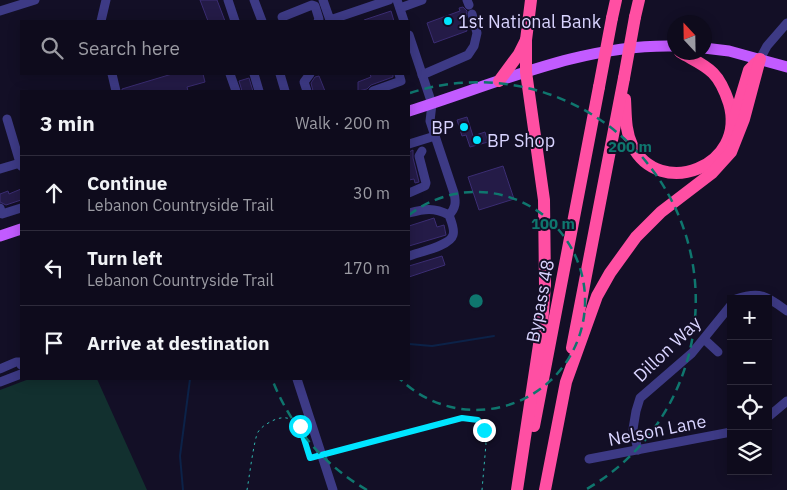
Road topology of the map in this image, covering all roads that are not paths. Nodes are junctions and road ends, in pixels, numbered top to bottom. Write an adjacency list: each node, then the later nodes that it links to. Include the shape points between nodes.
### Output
1 (34, 0): 12 (street)
2 (106, 0): 15 (street)
3 (228, 0): 16 (street)
4 (254, 0): 17 (street)
5 (323, 0): 6 (street, via 330,20)
6 (389, 0)
7 (422, 0): 11 (street)
8 (532, 0): 21 (highway)
9 (616, 0): 81 (highway, Bypass 48, bridge)
10 (639, 0): 37 (highway, bridge)
11 (398, 4): 19 (street)
12 (0, 11)
13 (472, 14): 35 (street, via 477,33 468,55)
14 (282, 17): 18 (street, via 315,6)
15 (101, 20)
16 (235, 20)
17 (262, 20)
18 (318, 20)
19 (404, 20)
20 (787, 23): 26 (street)
21 (526, 40): 29 (highway); 38 (highway)
22 (410, 42): 25 (street)
23 (667, 48): 29 (main road, via 597,52)
24 (712, 49): 26 (main road)
25 (412, 55): 35 (street)
26 (760, 59): 28 (main road); 48 (highway, via 749,70); 73 (highway, via 744,119 731,152 712,173 661,212 622,254 597,296)
27 (696, 60): 48 (highway, via 721,84 731,110)
28 (787, 67)
29 (526, 72): 38 (main road); 80 (highway, via 544,200 545,285)
30 (112, 75): 39 (street)
31 (254, 75): 41 (street)
32 (280, 75): 42 (street)
33 (309, 75): 43 (street, via 304,82)
34 (399, 75): 44 (street, via 401,81)
35 (422, 75): 45 (street)
36 (233, 76): 40 (street)
37 (624, 78): 48 (highway, via 628,136 638,154 658,169 670,173 701,168 720,153); 73 (highway)
38 (499, 81): 45 (main road)
39 (116, 90)
40 (236, 90)
41 (259, 90)
42 (285, 90)
43 (307, 90)
44 (376, 90)
45 (432, 104): 46 (main road); 49 (street, via 430,121)
46 (410, 111)
47 (7, 119): 52 (street)
48 (730, 132)
49 (435, 136): 50 (street); 59 (street, via 456,202)
50 (410, 144)
51 (422, 151): 55 (street, via 419,156 426,183)
52 (20, 161)
53 (20, 164): 54 (street)
54 (0, 169)
55 (410, 193)
56 (0, 208): 57 (street, via 2,214)
57 (20, 208)
58 (410, 214): 59 (street, via 432,208)
59 (449, 215): 62 (street, via 453,230 450,240)
60 (20, 229): 61 (main road)
61 (0, 236)
62 (410, 256)
63 (772, 300): 65 (street)
64 (727, 310): 66 (street, Dillon Way)
65 (787, 312)
66 (704, 339): 67 (street); 77 (street, Dillon Way, via 640,398 633,428)
67 (718, 352)
68 (20, 362): 69 (street)
69 (0, 369)
70 (20, 374): 72 (street)
71 (297, 380): 79 (street)
72 (0, 382)
73 (566, 382): 82 (highway)
74 (787, 401): 75 (street)
75 (772, 414)
76 (727, 433): 77 (street, Nelson Lane)
77 (638, 450): 78 (street, Nelson Lane)
78 (589, 459)
79 (333, 490)
80 (517, 490)
81 (522, 490)
82 (545, 490)

